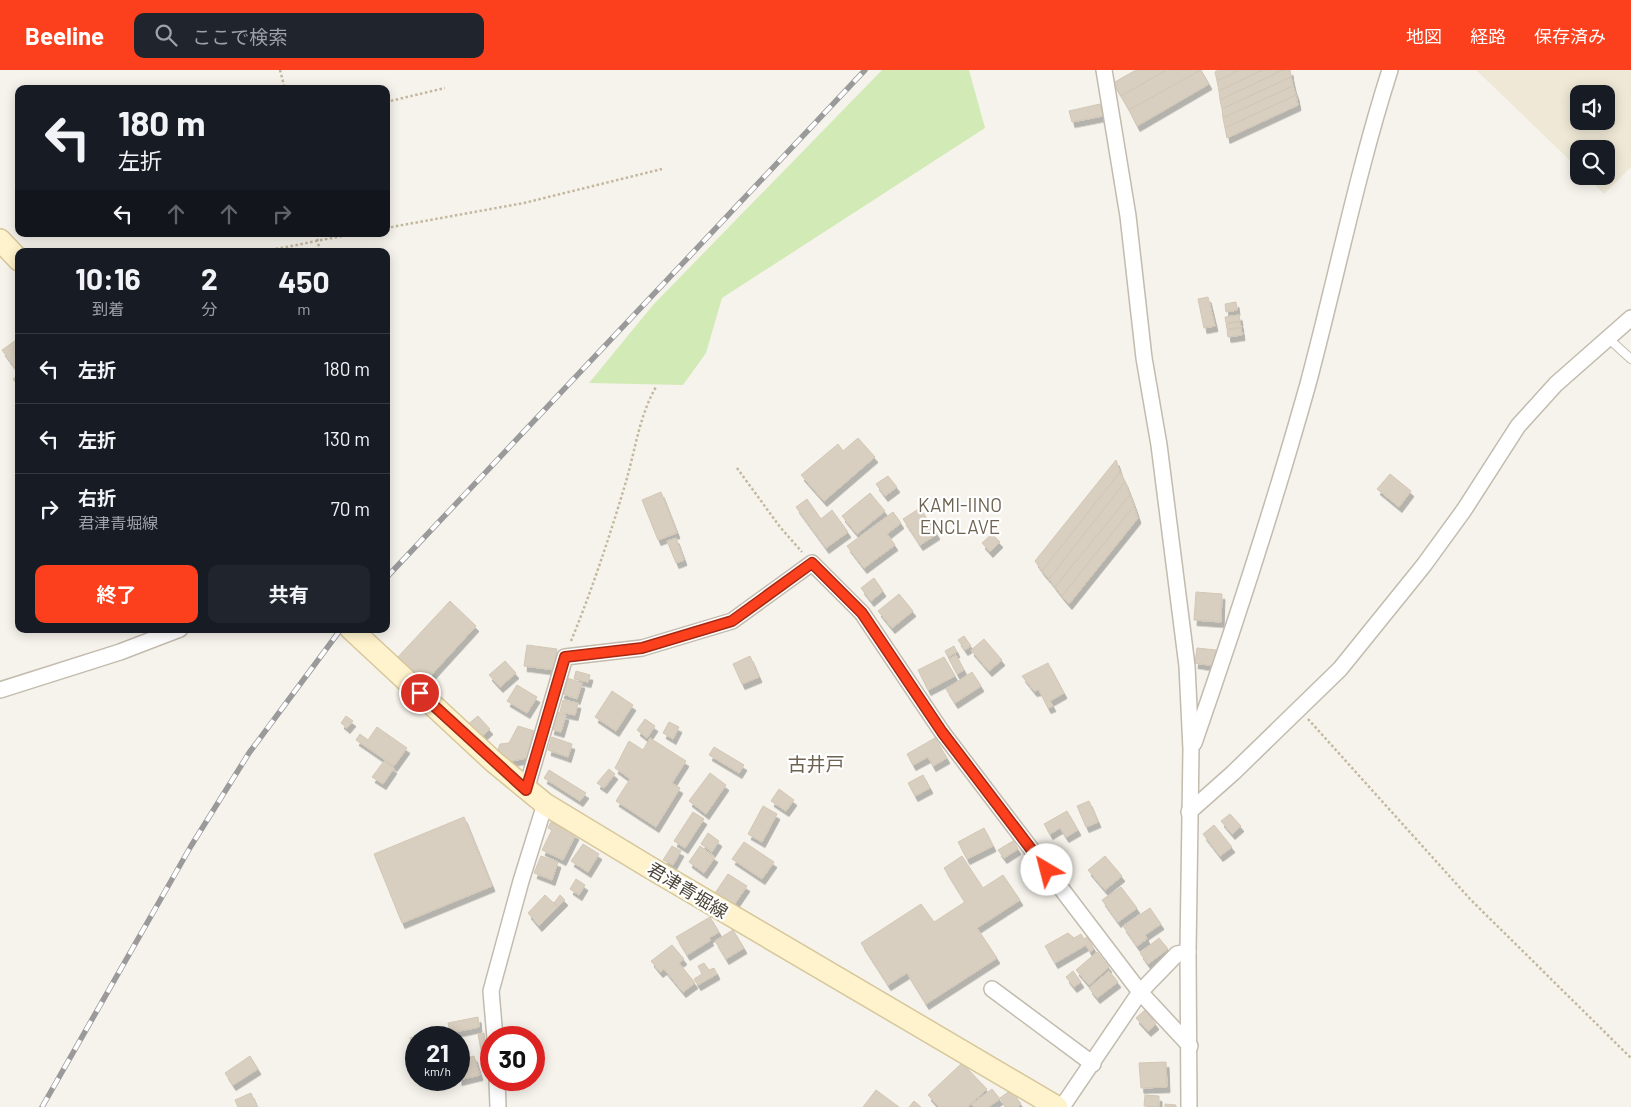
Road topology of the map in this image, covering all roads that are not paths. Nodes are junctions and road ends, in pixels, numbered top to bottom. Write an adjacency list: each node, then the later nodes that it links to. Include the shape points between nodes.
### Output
1 (1104, 70): 11 (street, via 1128,216 1144,358 1179,594)
2 (1390, 70): 11 (street, via 1361,167 1308,383 1222,663)
3 (0, 240): 4 (main road)
4 (15, 256)
5 (1631, 318): 6 (street)
6 (1608, 338): 7 (lane); 14 (street, via 1556,384 1518,426 1424,565 1340,669)
7 (1631, 359)
8 (170, 633): 10 (street)
9 (355, 633): 12 (main road, 君津青堀線)
10 (0, 690)
11 (1192, 749): 14 (street)
12 (526, 790): 13 (main road, 君津青堀線); 17 (street, via 565,657 642,648 732,621 812,563 862,613 942,732)
13 (545, 804): 18 (street, via 491,992); 23 (main road, 君津青堀線)
14 (1189, 812): 15 (street)
15 (1188, 952): 17 (street, via 1177,954); 19 (street)
16 (992, 989): 20 (street)
17 (1140, 992): 19 (street); 20 (street)
18 (493, 1026)
19 (1190, 1046): 25 (street)
20 (1093, 1064): 24 (street)
21 (497, 1091): 22 (street)
22 (498, 1107)
23 (1057, 1107)
24 (1062, 1107)
25 (1190, 1107)

